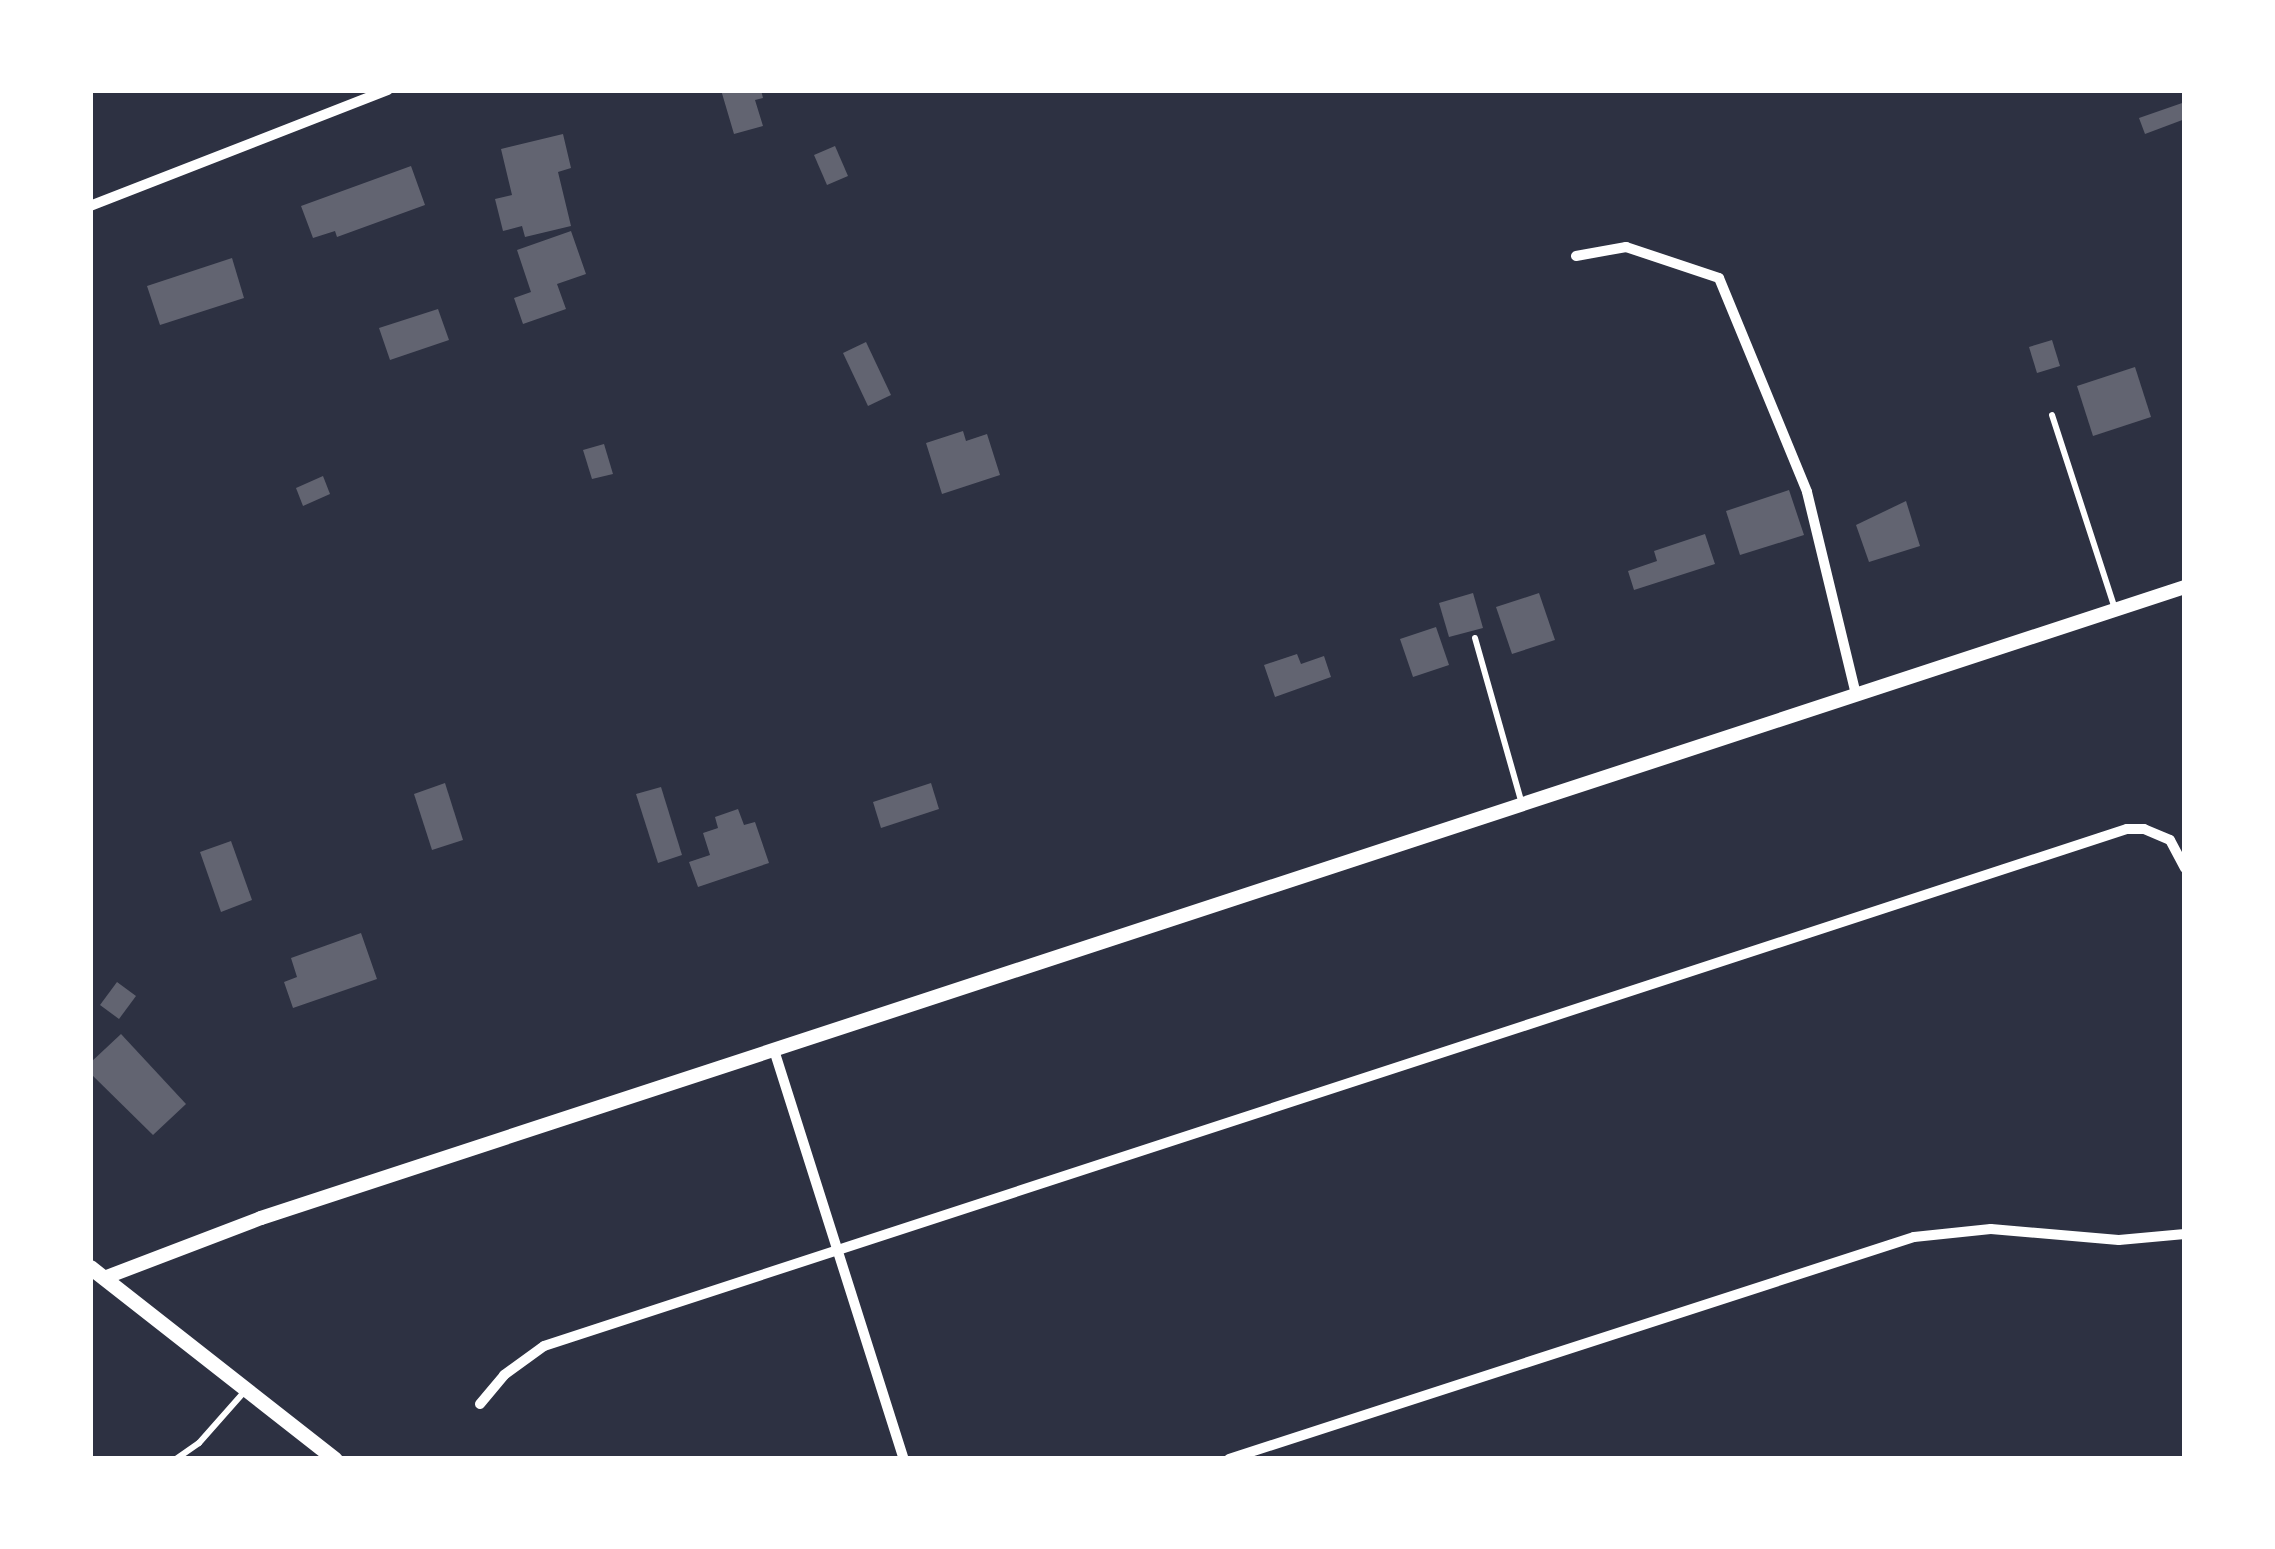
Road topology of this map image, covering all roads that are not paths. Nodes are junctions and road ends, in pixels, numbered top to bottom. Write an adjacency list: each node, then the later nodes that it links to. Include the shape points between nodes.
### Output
1 (388, 90): 2 (street)
2 (90, 206)
3 (1576, 256): 8 (street, via 1626,247 1719,278 1808,492)
4 (2053, 415): 6 (lane)
5 (2185, 587): 6 (street)
6 (2115, 610): 8 (street)
7 (1475, 638): 9 (lane)
8 (1856, 695): 9 (street)
9 (1522, 804): 11 (street)
10 (2185, 868): 13 (street, via 2170,840 2127,830)
11 (774, 1050): 13 (street); 14 (street)
12 (2185, 1234): 20 (street, via 2119,1240 1991,1229 1914,1237)
13 (839, 1250): 16 (street, via 544,1346); 19 (street)
14 (97, 1273): 15 (main road)
15 (247, 1389): 17 (lane); 18 (main road)
16 (480, 1403)
17 (176, 1459)
18 (335, 1459)
19 (904, 1459)
20 (1229, 1459)

